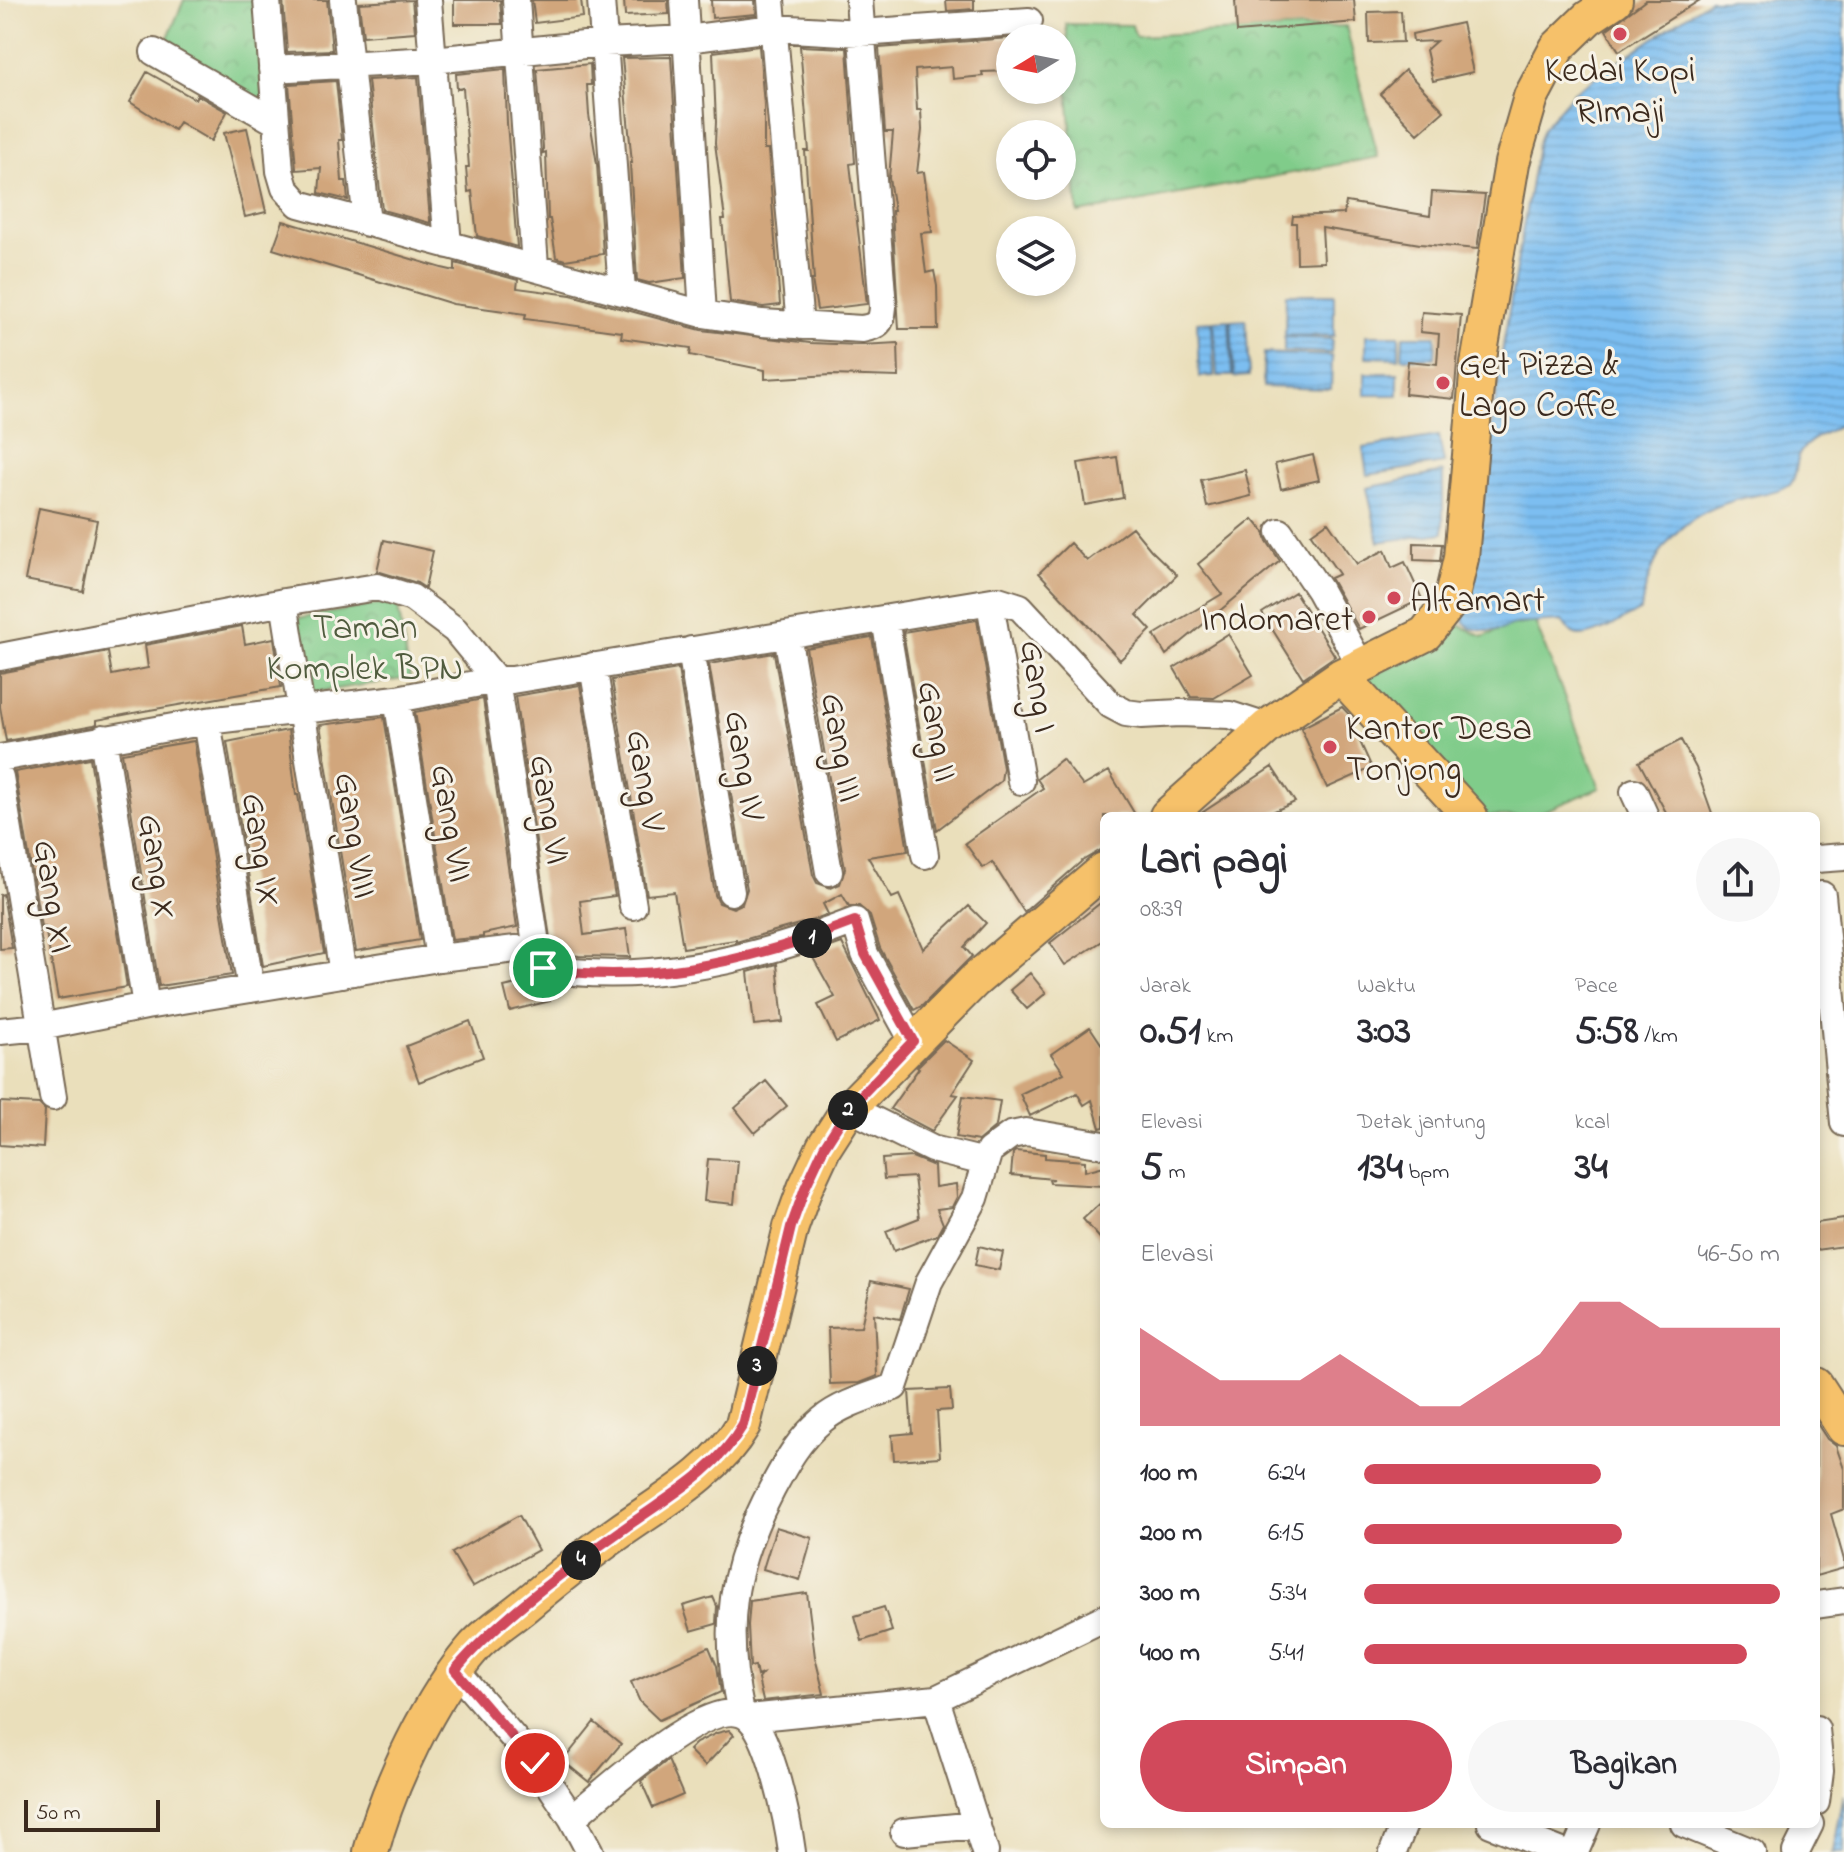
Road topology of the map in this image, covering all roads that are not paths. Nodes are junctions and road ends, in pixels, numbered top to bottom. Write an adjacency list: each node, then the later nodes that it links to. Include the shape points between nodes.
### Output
1 (267, 0): 19 (street)
2 (343, 0): 18 (street)
3 (428, 0): 17 (street)
4 (516, 0): 15 (street)
5 (601, 0): 14 (street)
6 (684, 0): 13 (street)
7 (771, 0): 11 (street)
8 (859, 0): 12 (street)
9 (1615, 0): 35 (main road, via 1557,48 1531,97 1512,163 1478,364 1461,558 1451,601 1425,634)
10 (1029, 21): 12 (street)
11 (773, 28): 12 (street); 13 (street); 26 (street)
12 (861, 33): 26 (street, via 882,319 877,326 862,329)
13 (687, 39): 14 (street); 25 (street)
14 (605, 43): 15 (street); 24 (street)
15 (518, 50): 17 (street); 23 (street)
16 (154, 52): 20 (street)
17 (432, 60): 18 (street); 22 (street)
18 (349, 65): 19 (street); 21 (street)
19 (272, 69): 20 (street)
20 (276, 122): 21 (street, via 280,171 291,198)
21 (367, 223): 22 (street)
22 (448, 245): 23 (street)
23 (535, 266): 24 (street)
24 (622, 291): 25 (street)
25 (703, 314): 26 (street)
26 (800, 326)
27 (1280, 532): 35 (street, via 1319,590)
28 (284, 602): 33 (street); 36 (street, via 377,587 412,598 455,630); 38 (street, Gang VIII)
29 (990, 603): 30 (street); 40 (street, via 1020,607 1111,705 1126,713 1230,715); 44 (street, Gang I)
30 (885, 619): 31 (street); 49 (street, Gang II)
31 (787, 635): 32 (street); 52 (street, Gang III)
32 (691, 650): 34 (street); 54 (street, Gang IV)
33 (0, 657)
34 (593, 666): 36 (street); 56 (street, Gang V)
35 (1351, 671): 40 (main road); 47 (main road)
36 (496, 680): 37 (street); 57 (street, Gang VI)
37 (397, 699): 38 (street); 58 (street, Gang VII)
38 (301, 708): 39 (street); 59 (street, Gang VIII)
39 (207, 721): 41 (street); 60 (street, Gang IX)
40 (1267, 727): 46 (main road)
41 (103, 738): 42 (street); 61 (street, Gang X)
42 (0, 758)
43 (0, 777): 62 (street, Gang XI)
44 (1021, 781)
45 (1634, 792): 48 (street)
46 (1171, 812)
47 (1467, 812)
48 (1643, 812)
49 (925, 855)
50 (1844, 857): 51 (street)
51 (1820, 859)
52 (829, 872)
53 (1100, 873): 64 (main road)
54 (731, 892)
55 (1827, 895): 65 (street)
56 (633, 906)
57 (538, 955): 58 (street, via 516,949); 64 (street, via 543,968 639,974 752,954 855,921 865,954)
58 (439, 958): 59 (street)
59 (343, 974): 60 (street)
60 (251, 989): 61 (street)
61 (146, 1006): 62 (street)
62 (41, 1027): 63 (street); 66 (street, Gang XI)
63 (0, 1031)
64 (913, 1041): 67 (main road)
65 (1827, 1054): 68 (street)
66 (53, 1097)
67 (849, 1108): 70 (street, via 932,1149); 76 (main road, via 824,1147 791,1227 743,1425 730,1446 712,1466 478,1643)
68 (1844, 1123)
69 (1100, 1144): 70 (street, via 1026,1132 999,1143)
70 (985, 1162): 78 (street, via 975,1198 929,1282 894,1387 824,1418 797,1444 750,1534 731,1613 736,1690)
71 (1820, 1391): 72 (main road)
72 (1844, 1428)
73 (1844, 1601): 74 (street)
74 (1820, 1604)
75 (1100, 1620): 77 (street)
76 (464, 1681): 79 (street, via 535,1763); 87 (main road, via 396,1779)
77 (936, 1699): 78 (street); 80 (street)
78 (745, 1716): 79 (street, via 710,1717 677,1734); 89 (street, via 758,1730 775,1777)
79 (572, 1818): 88 (street)
80 (977, 1825): 86 (street); 90 (street)
81 (1402, 1828): 91 (street)
82 (1501, 1828): 92 (street)
83 (1585, 1828): 93 (street)
84 (1694, 1828): 94 (street)
85 (1808, 1828): 95 (street)
86 (904, 1832)
87 (371, 1852)
88 (590, 1852)
89 (792, 1852)
90 (985, 1852)
91 (1393, 1852)
92 (1562, 1852)
93 (1575, 1852)
94 (1752, 1852)
95 (1796, 1852)

